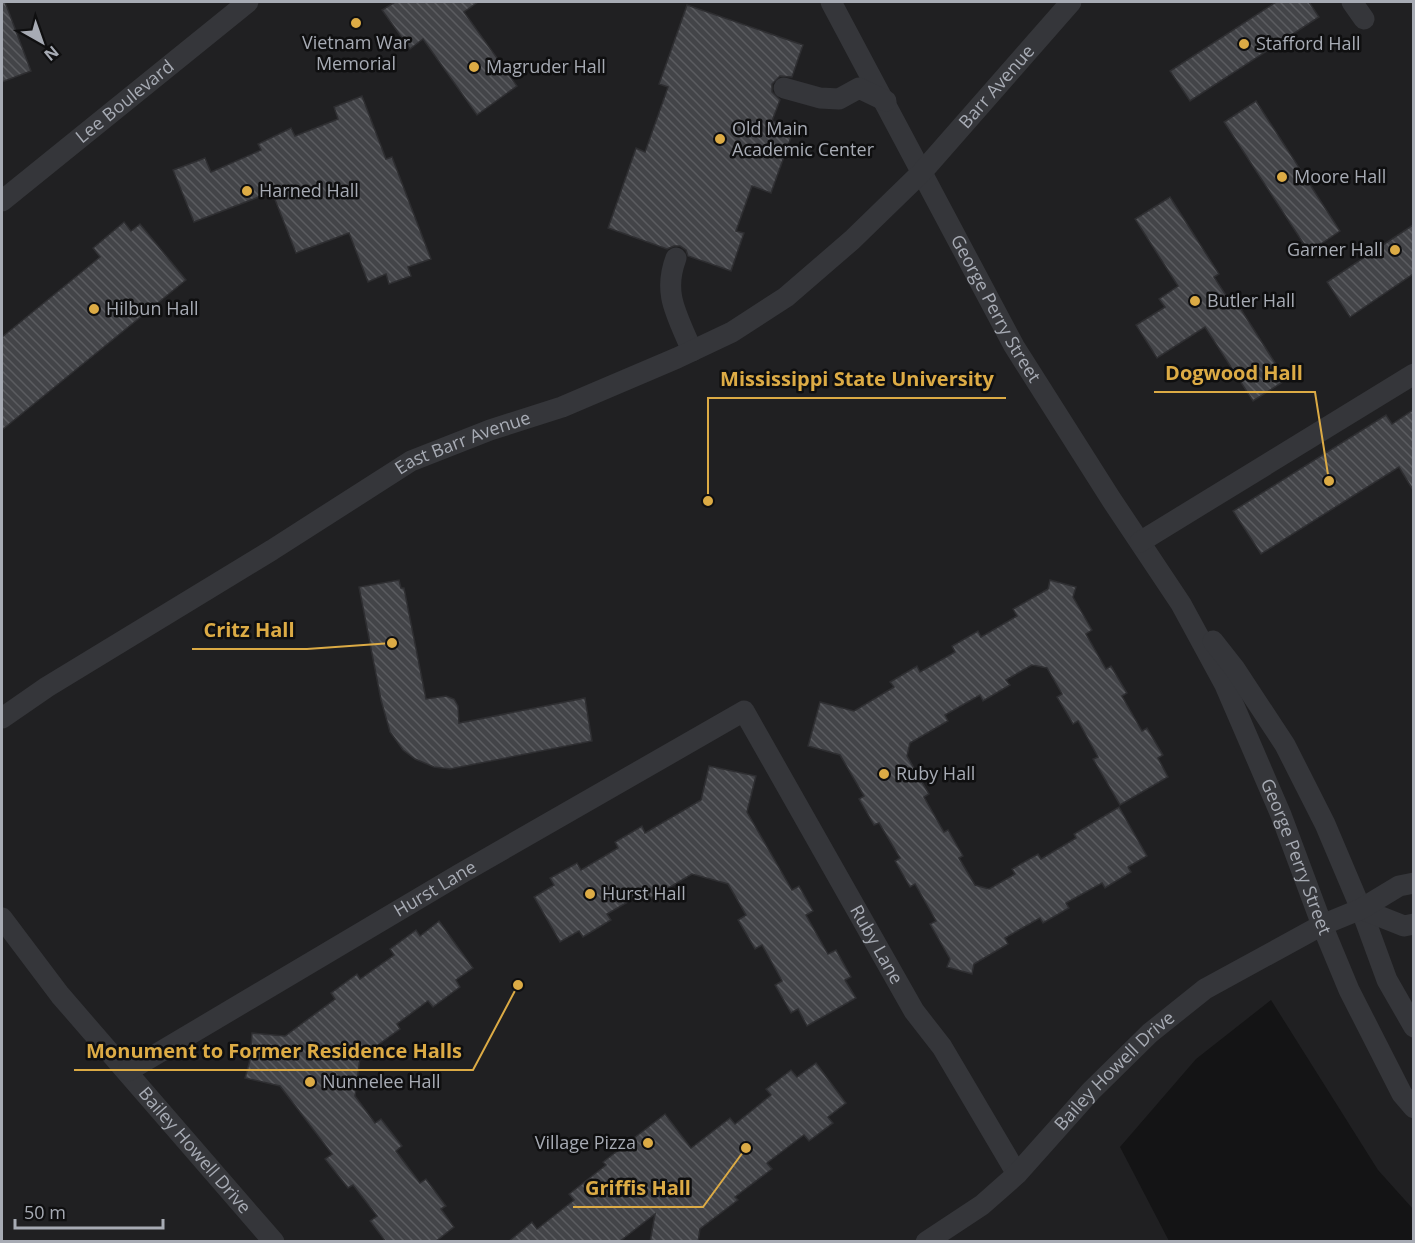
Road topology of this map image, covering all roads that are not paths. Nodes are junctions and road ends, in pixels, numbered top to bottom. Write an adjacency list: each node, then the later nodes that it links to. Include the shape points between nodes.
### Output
1 (248, 2): 9 (street, Lee Boulevard)
2 (831, 2): 7 (street, George Perry Street)
3 (1071, 2): 8 (street, Barr Avenue)
4 (1353, 2): 5 (street)
5 (1364, 19)
6 (784, 87): 7 (street, via 830,99 839,99 859,88)
7 (886, 101): 8 (street, George Perry Street)
8 (922, 172): 13 (street, East Barr Avenue, via 786,297 732,332); 15 (street, George Perry Street, via 1014,346)
9 (31, 178): 10 (street); 11 (street, Lee Boulevard)
10 (2, 181)
11 (2, 201)
12 (676, 258): 13 (street, via 670,274 671,299)
13 (692, 351): 18 (street, East Barr Avenue, via 562,407 490,429 411,460)
14 (1413, 374): 15 (street)
15 (1140, 542): 16 (street, George Perry Street)
16 (1181, 604): 20 (street, George Perry Street, via 1235,669 1285,745 1325,824); 23 (street, George Perry Street, via 1225,685 1281,815)
17 (744, 711): 25 (street, Hurst Lane); 27 (street, Ruby Lane, via 914,1011 942,1047)
18 (2, 718)
19 (1413, 883): 20 (street, via 1399,886)
20 (1361, 909): 22 (street, via 1404,926); 23 (street, Bailey Howell Drive); 24 (street, George Perry Street, via 1387,980)
21 (2, 918): 25 (street, Bailey Howell Drive, via 56,990)
22 (1413, 924)
23 (1322, 925): 26 (street, George Perry Street, via 1349,990); 27 (street, Bailey Howell Drive, via 1205,989 1150,1033)
24 (1413, 1028)
25 (128, 1071): 28 (street, Bailey Howell Drive)
26 (1413, 1108)
27 (1017, 1174): 29 (street, Bailey Howell Drive, via 982,1205)
28 (274, 1242)
29 (926, 1242)

